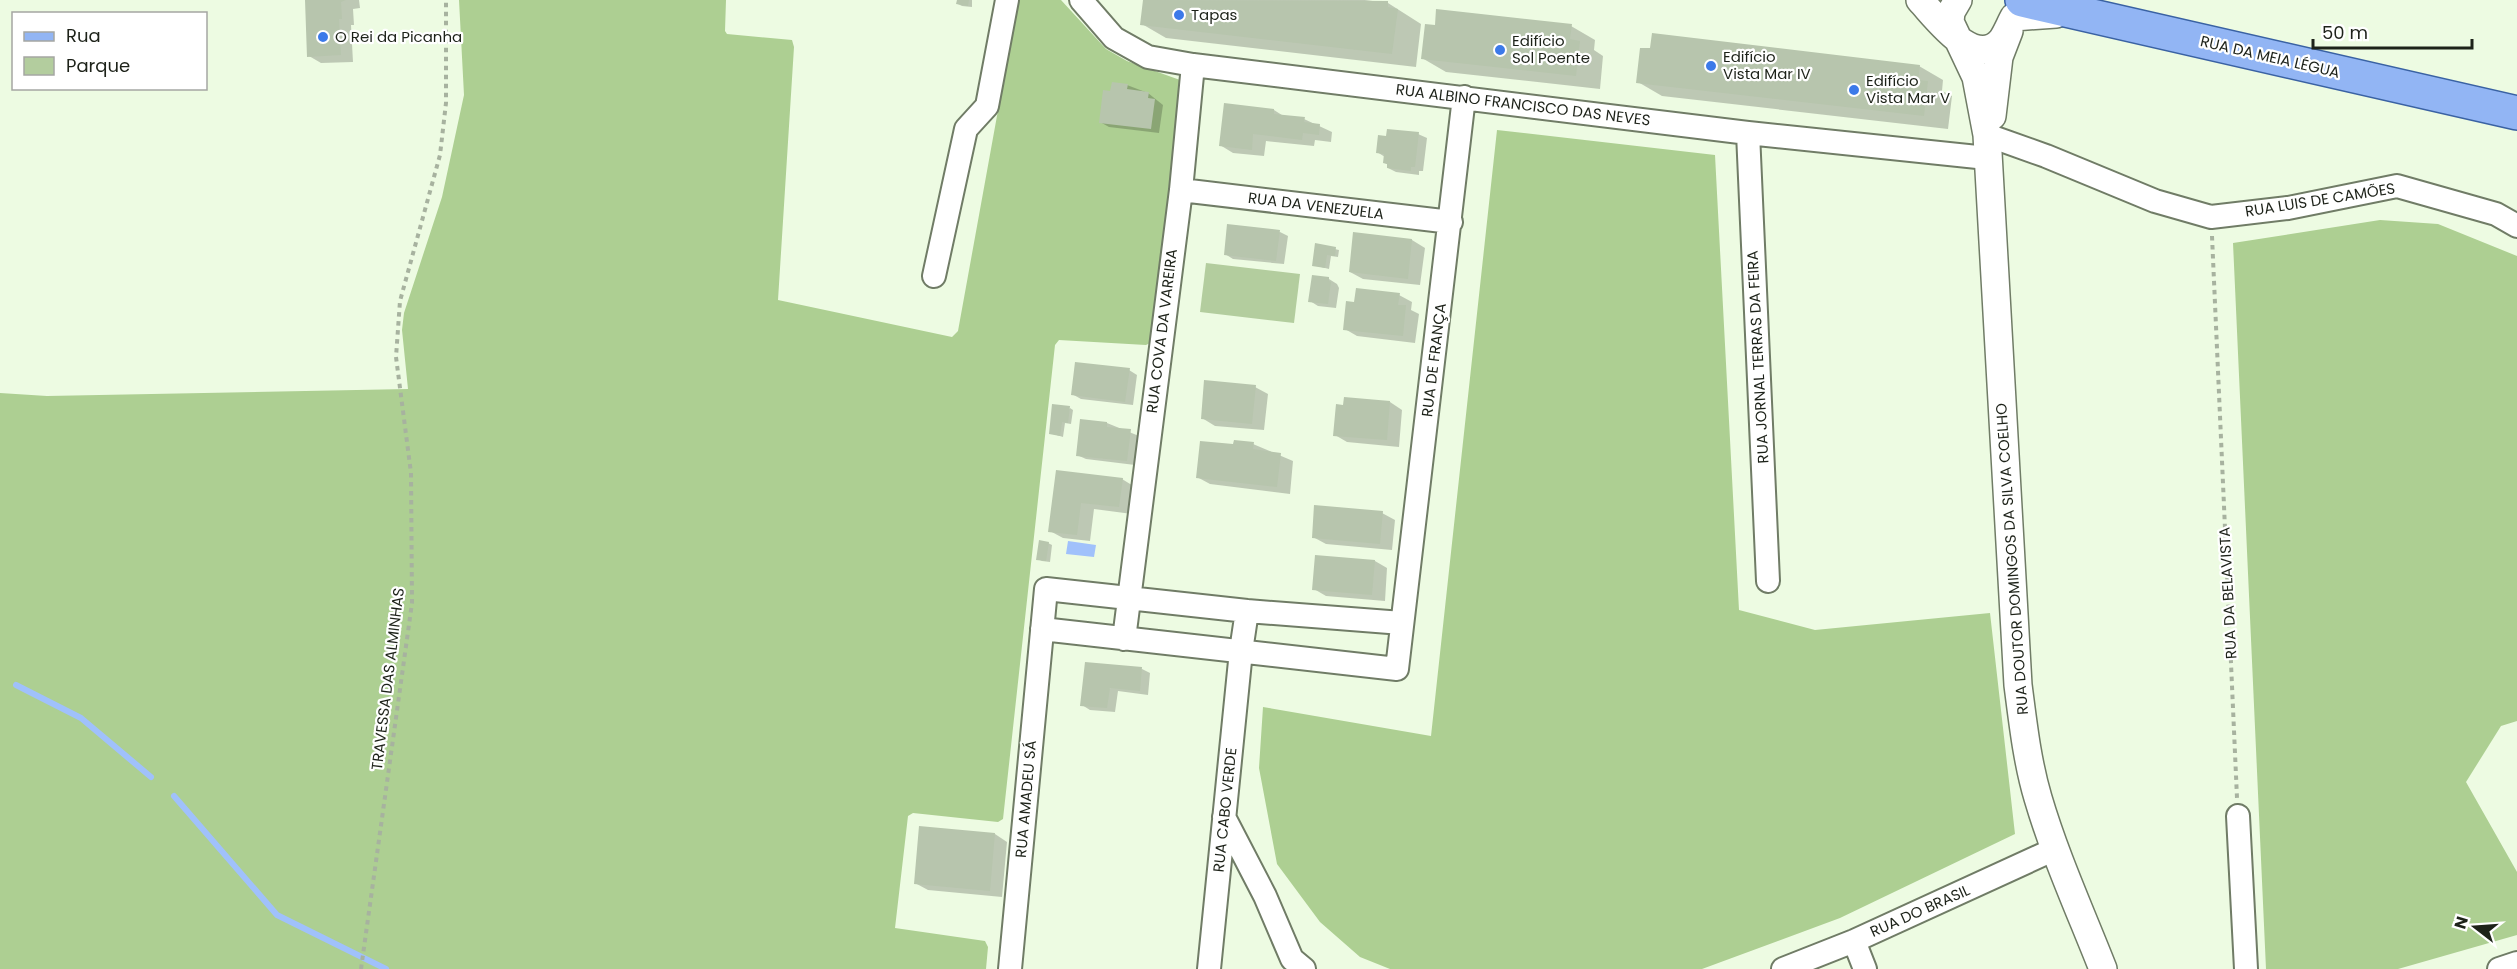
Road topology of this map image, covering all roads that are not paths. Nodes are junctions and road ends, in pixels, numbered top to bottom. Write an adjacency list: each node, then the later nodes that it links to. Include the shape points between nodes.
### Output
1 (1007, 0): 15 (street, via 987,106 966,129)
2 (1081, 0): 7 (street, RUA ALBINO FRANCISCO DAS NEVES, via 1114,38 1148,57)
3 (1920, 0): 6 (street, RUA DOUTOR DOMINGOS DA SILVA COELHO)
4 (1958, 0): 6 (street, RUA DOUTOR DOMINGOS DA SILVA COELHO, via 1950,22)
5 (2018, 6): 6 (street, RUA DOUTOR DOMINGOS DA SILVA COELHO, via 2001,41 1990,50 1973,48); 9 (main road, RUA DA MEIA LÉGUA, via 2079,14); 11 (street, RUA DOUTOR DOMINGOS DA SILVA COELHO, via 1999,57)
6 (1956, 39): 11 (street, RUA DOUTOR DOMINGOS DA SILVA COELHO, via 1976,77)
7 (1193, 65): 8 (street, RUA ALBINO FRANCISCO DAS NEVES); 12 (street, RUA COVA DA VAREIRA)
8 (1464, 97): 10 (street, RUA ALBINO FRANCISCO DAS NEVES); 13 (street, RUA DE FRANÇA)
9 (2517, 113)
10 (1748, 133): 11 (street, RUA ALBINO FRANCISCO DAS NEVES); 16 (street, RUA JORNAL TERRAS DA FEIRA)
11 (1987, 146): 14 (street, RUA LUIS DE CAMÕES, via 2046,156 2155,201 2211,217 2288,208 2397,186 2496,214); 25 (street, RUA DOUTOR DOMINGOS DA SILVA COELHO, via 2018,685 2037,797)
12 (1181, 190): 13 (street, RUA DA VENEZUELA); 17 (street, RUA COVA DA VAREIRA)
13 (1451, 222): 19 (street, RUA DE FRANÇA)
14 (2517, 226)
15 (934, 276)
16 (1768, 581)
17 (1128, 597): 18 (street); 20 (street, RUA AMADEU SÁ, via 1046,589); 21 (street, RUA COVA DA VAREIRA)
18 (1247, 611): 19 (street); 22 (street, RUA CABO VERDE)
19 (1401, 623): 22 (street, RUA DE FRANÇA, via 1397,669)
20 (1042, 629): 21 (street); 28 (street, RUA AMADEU SÁ)
21 (1124, 639): 22 (street)
22 (1241, 651): 24 (street, RUA CABO VERDE)
23 (2238, 816): 34 (street)
24 (1224, 817): 29 (street, RUA CABO VERDE); 30 (street, via 1292,959)
25 (2055, 849): 26 (street, RUA DO BRASIL); 33 (street, RUA DOUTOR DOMINGOS DA SILVA COELHO)
26 (1854, 941): 31 (street, RUA DO BRASIL); 32 (street)
27 (2517, 963): 35 (street)
28 (1010, 969)
29 (1209, 969)
30 (1304, 969)
31 (1783, 969)
32 (1865, 969)
33 (2103, 969)
34 (2246, 969)
35 (2499, 969)

